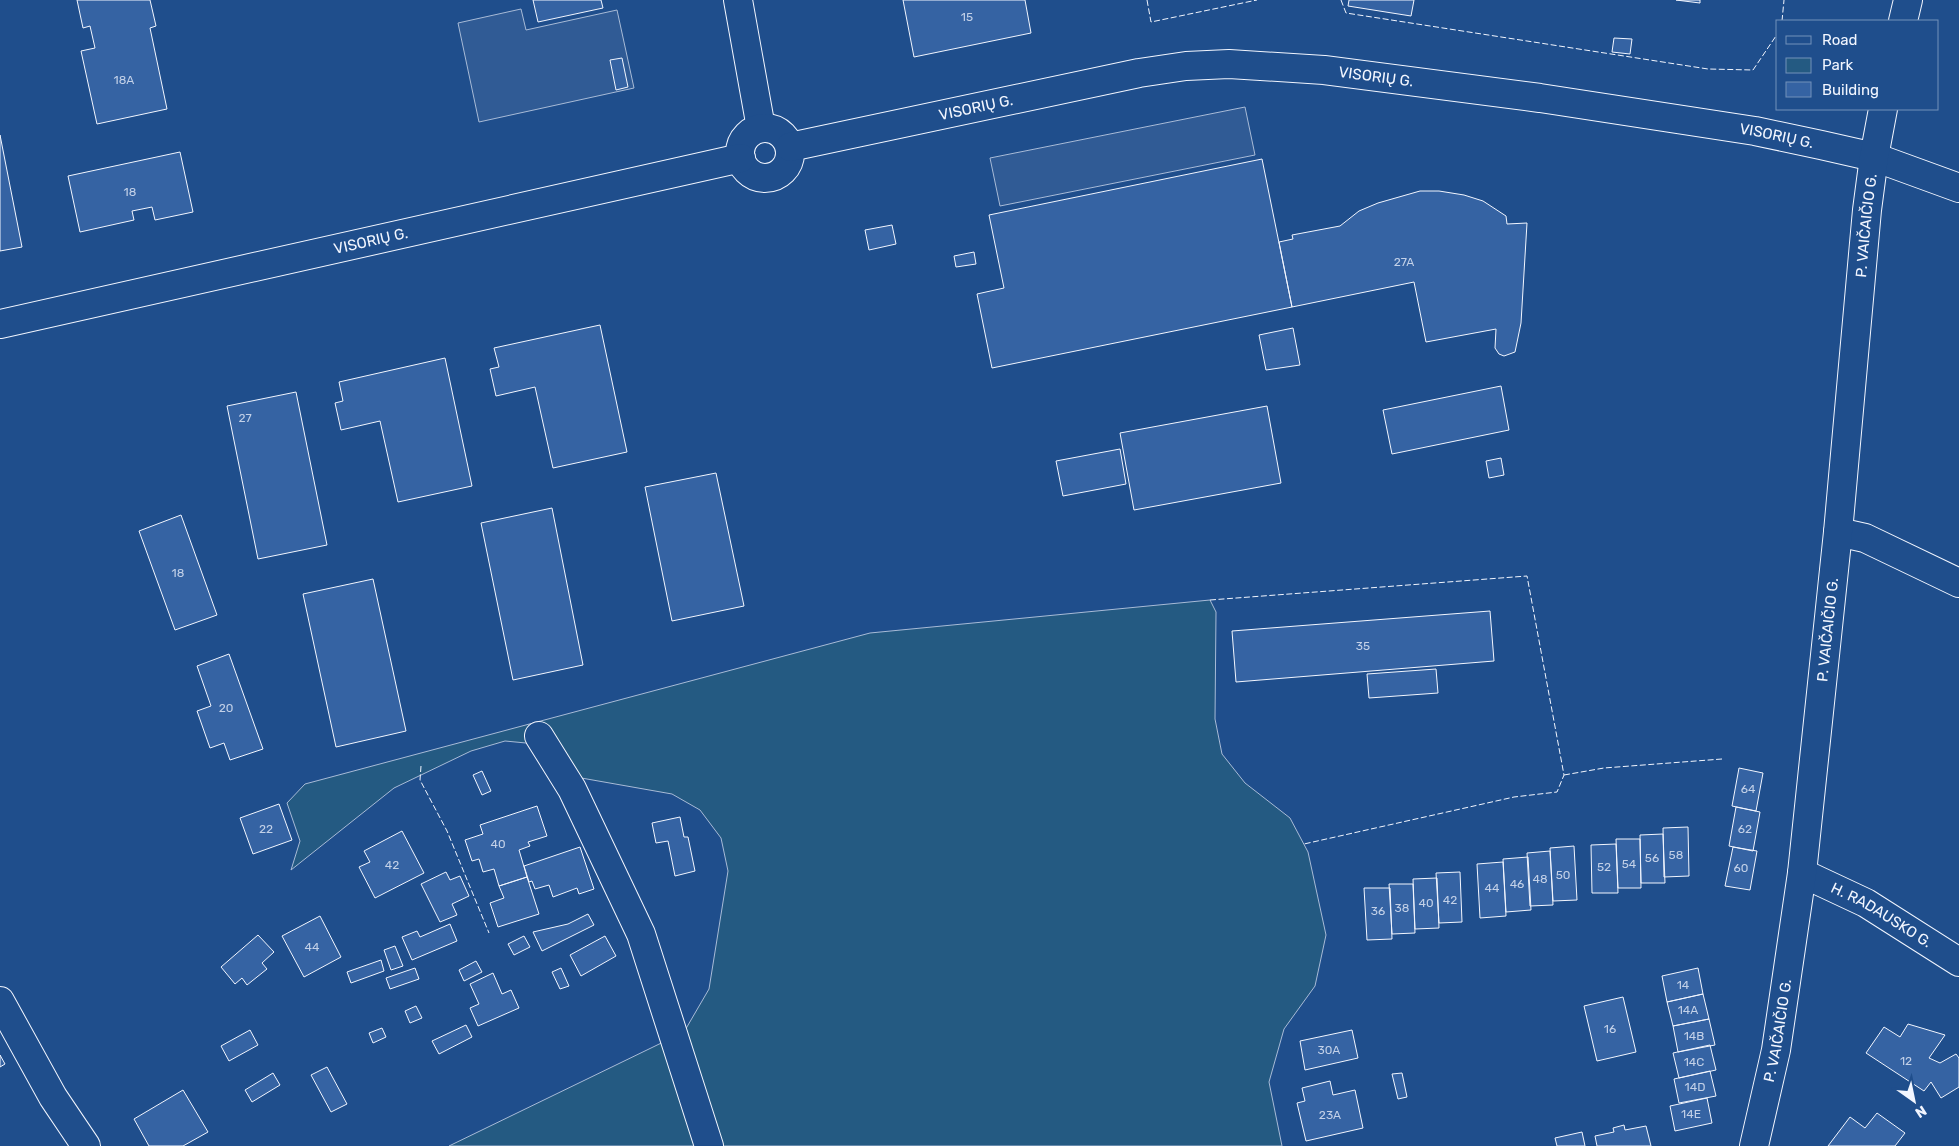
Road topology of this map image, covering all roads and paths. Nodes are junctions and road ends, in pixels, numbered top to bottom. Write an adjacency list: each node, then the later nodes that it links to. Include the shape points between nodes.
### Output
1 (738, 0): 5 (street)
2 (1908, 0): 3 (street)
3 (1903, 20)
4 (1883, 110): 7 (street, P. VAIČAIČIO G.)
5 (761, 128): 6 (street, via 779,132); 8 (street, via 747,135 740,150)
6 (790, 147): 7 (street, VISORIŲ G., via 1139,73 1229,64 1324,70 1540,98 1755,131); 8 (street, via 788,163 771,177 755,176)
7 (1874, 157): 9 (street, VISORIŲ G.); 11 (street, P. VAIČAIČIO G.)
8 (741, 158): 10 (street, VISORIŲ G.)
9 (1959, 188)
10 (0, 324)
11 (1838, 532): 12 (street, via 1865,538); 14 (street, P. VAIČAIČIO G.)
12 (1959, 583)
13 (539, 736): 18 (street, via 572,789 641,934)
14 (1802, 873): 15 (street, H. RADAUSKO G., via 1866,903); 19 (street, P. VAIČAIČIO G., via 1776,1050)
15 (1959, 962)
16 (0, 1001): 17 (street, via 53,1097)
17 (86, 1146)
18 (709, 1146)
19 (1754, 1146)

